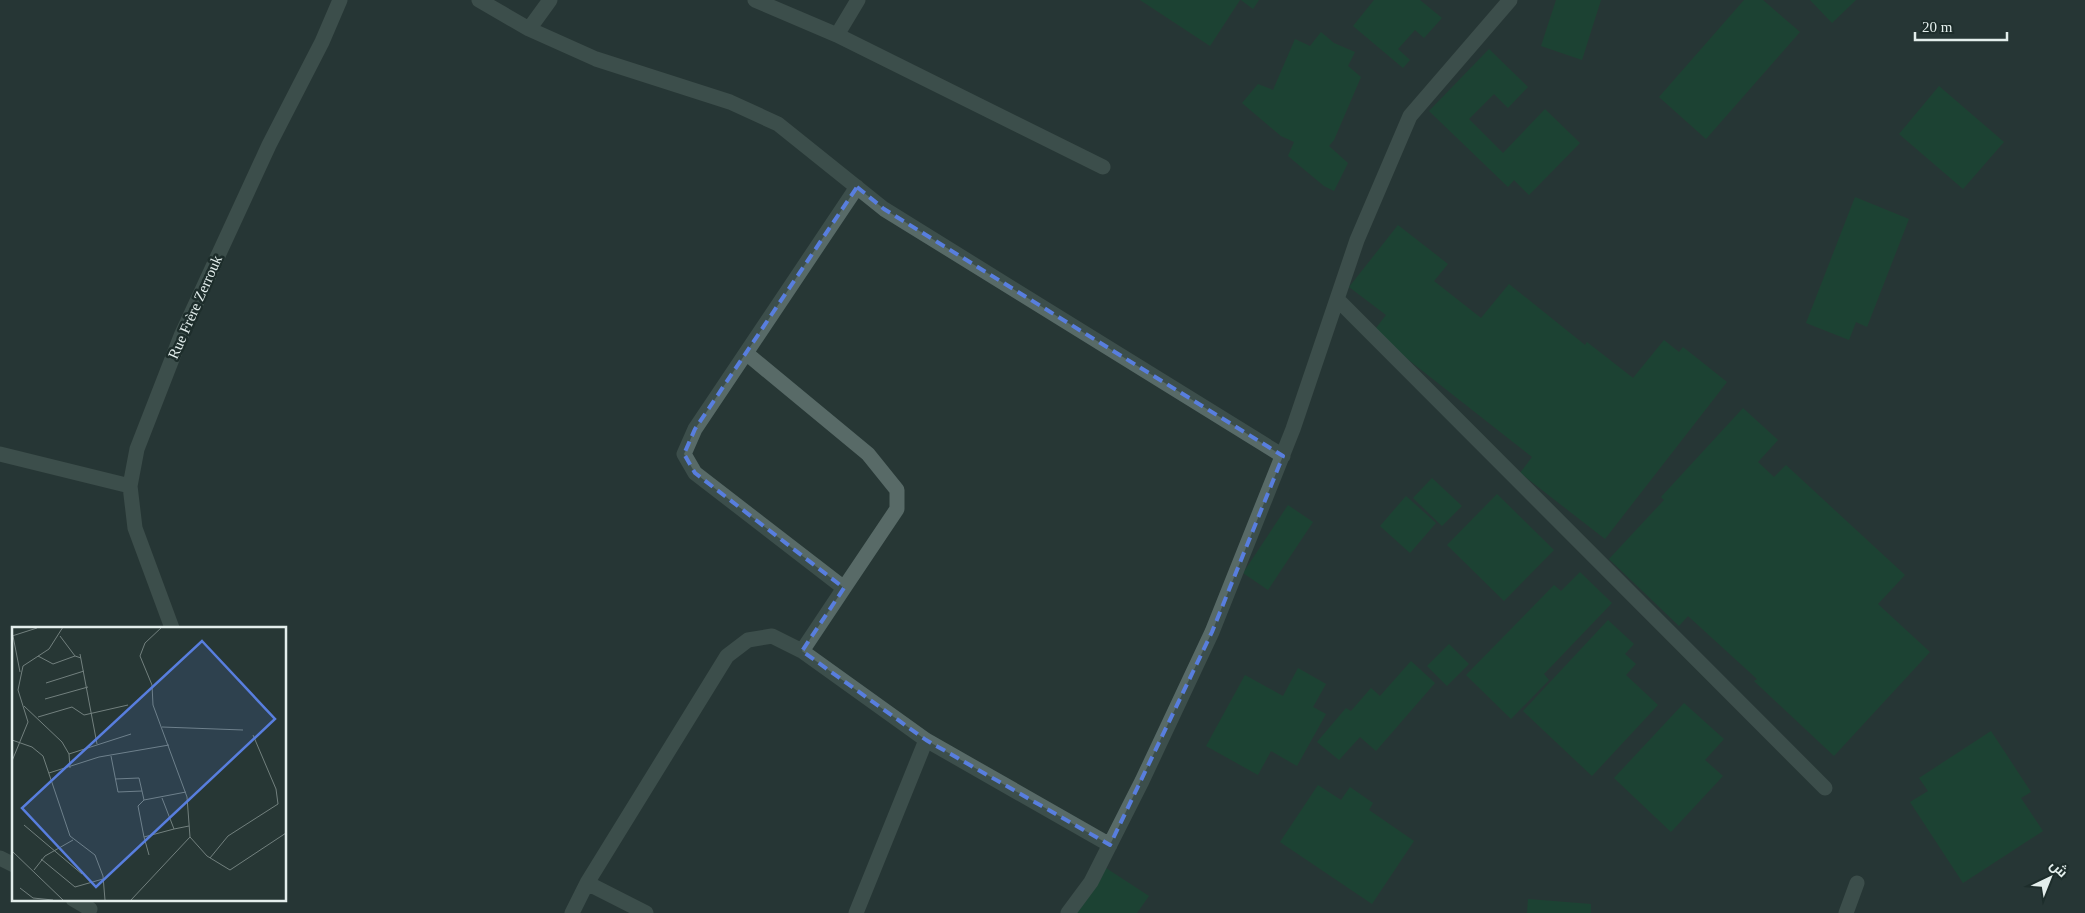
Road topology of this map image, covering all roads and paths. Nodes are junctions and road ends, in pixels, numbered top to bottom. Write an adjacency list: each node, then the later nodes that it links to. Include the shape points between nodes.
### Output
1 (340, 0): 15 (street, Rue Frère Zerrouk, via 181,336 137,449)
2 (479, 0): 7 (street)
3 (550, 0): 7 (street)
4 (755, 0): 8 (street)
5 (858, 0): 8 (street)
6 (1510, 0): 11 (street, via 1410,116 1357,240)
7 (529, 29): 10 (street, via 596,59 730,102 778,124)
8 (837, 35): 9 (street)
9 (1103, 167)
10 (857, 187): 12 (street); 14 (street, via 884,209)
11 (1337, 299): 14 (street); 20 (street)
12 (746, 353): 16 (street, via 868,454 897,490 897,509); 16 (street, via 695,429 684,454 695,473)
13 (0, 454): 15 (street)
14 (1283, 456): 21 (street, via 1212,632)
15 (130, 486): 17 (street, Rue Frère Zerrouk, via 135,528)
16 (844, 588): 18 (street)
17 (172, 627)
18 (802, 650): 19 (street); 24 (street, via 772,636 748,640 727,656)
19 (926, 740): 21 (street); 30 (street)
20 (1825, 788)
21 (1110, 845): 31 (street, via 1091,882)
22 (0, 858): 23 (street)
23 (12, 865)
24 (587, 883): 28 (street); 29 (street)
25 (1857, 883): 32 (street)
26 (75, 900): 27 (street)
27 (92, 907)
28 (572, 913)
29 (646, 913)
30 (856, 913)
31 (1068, 913)
32 (1846, 913)

